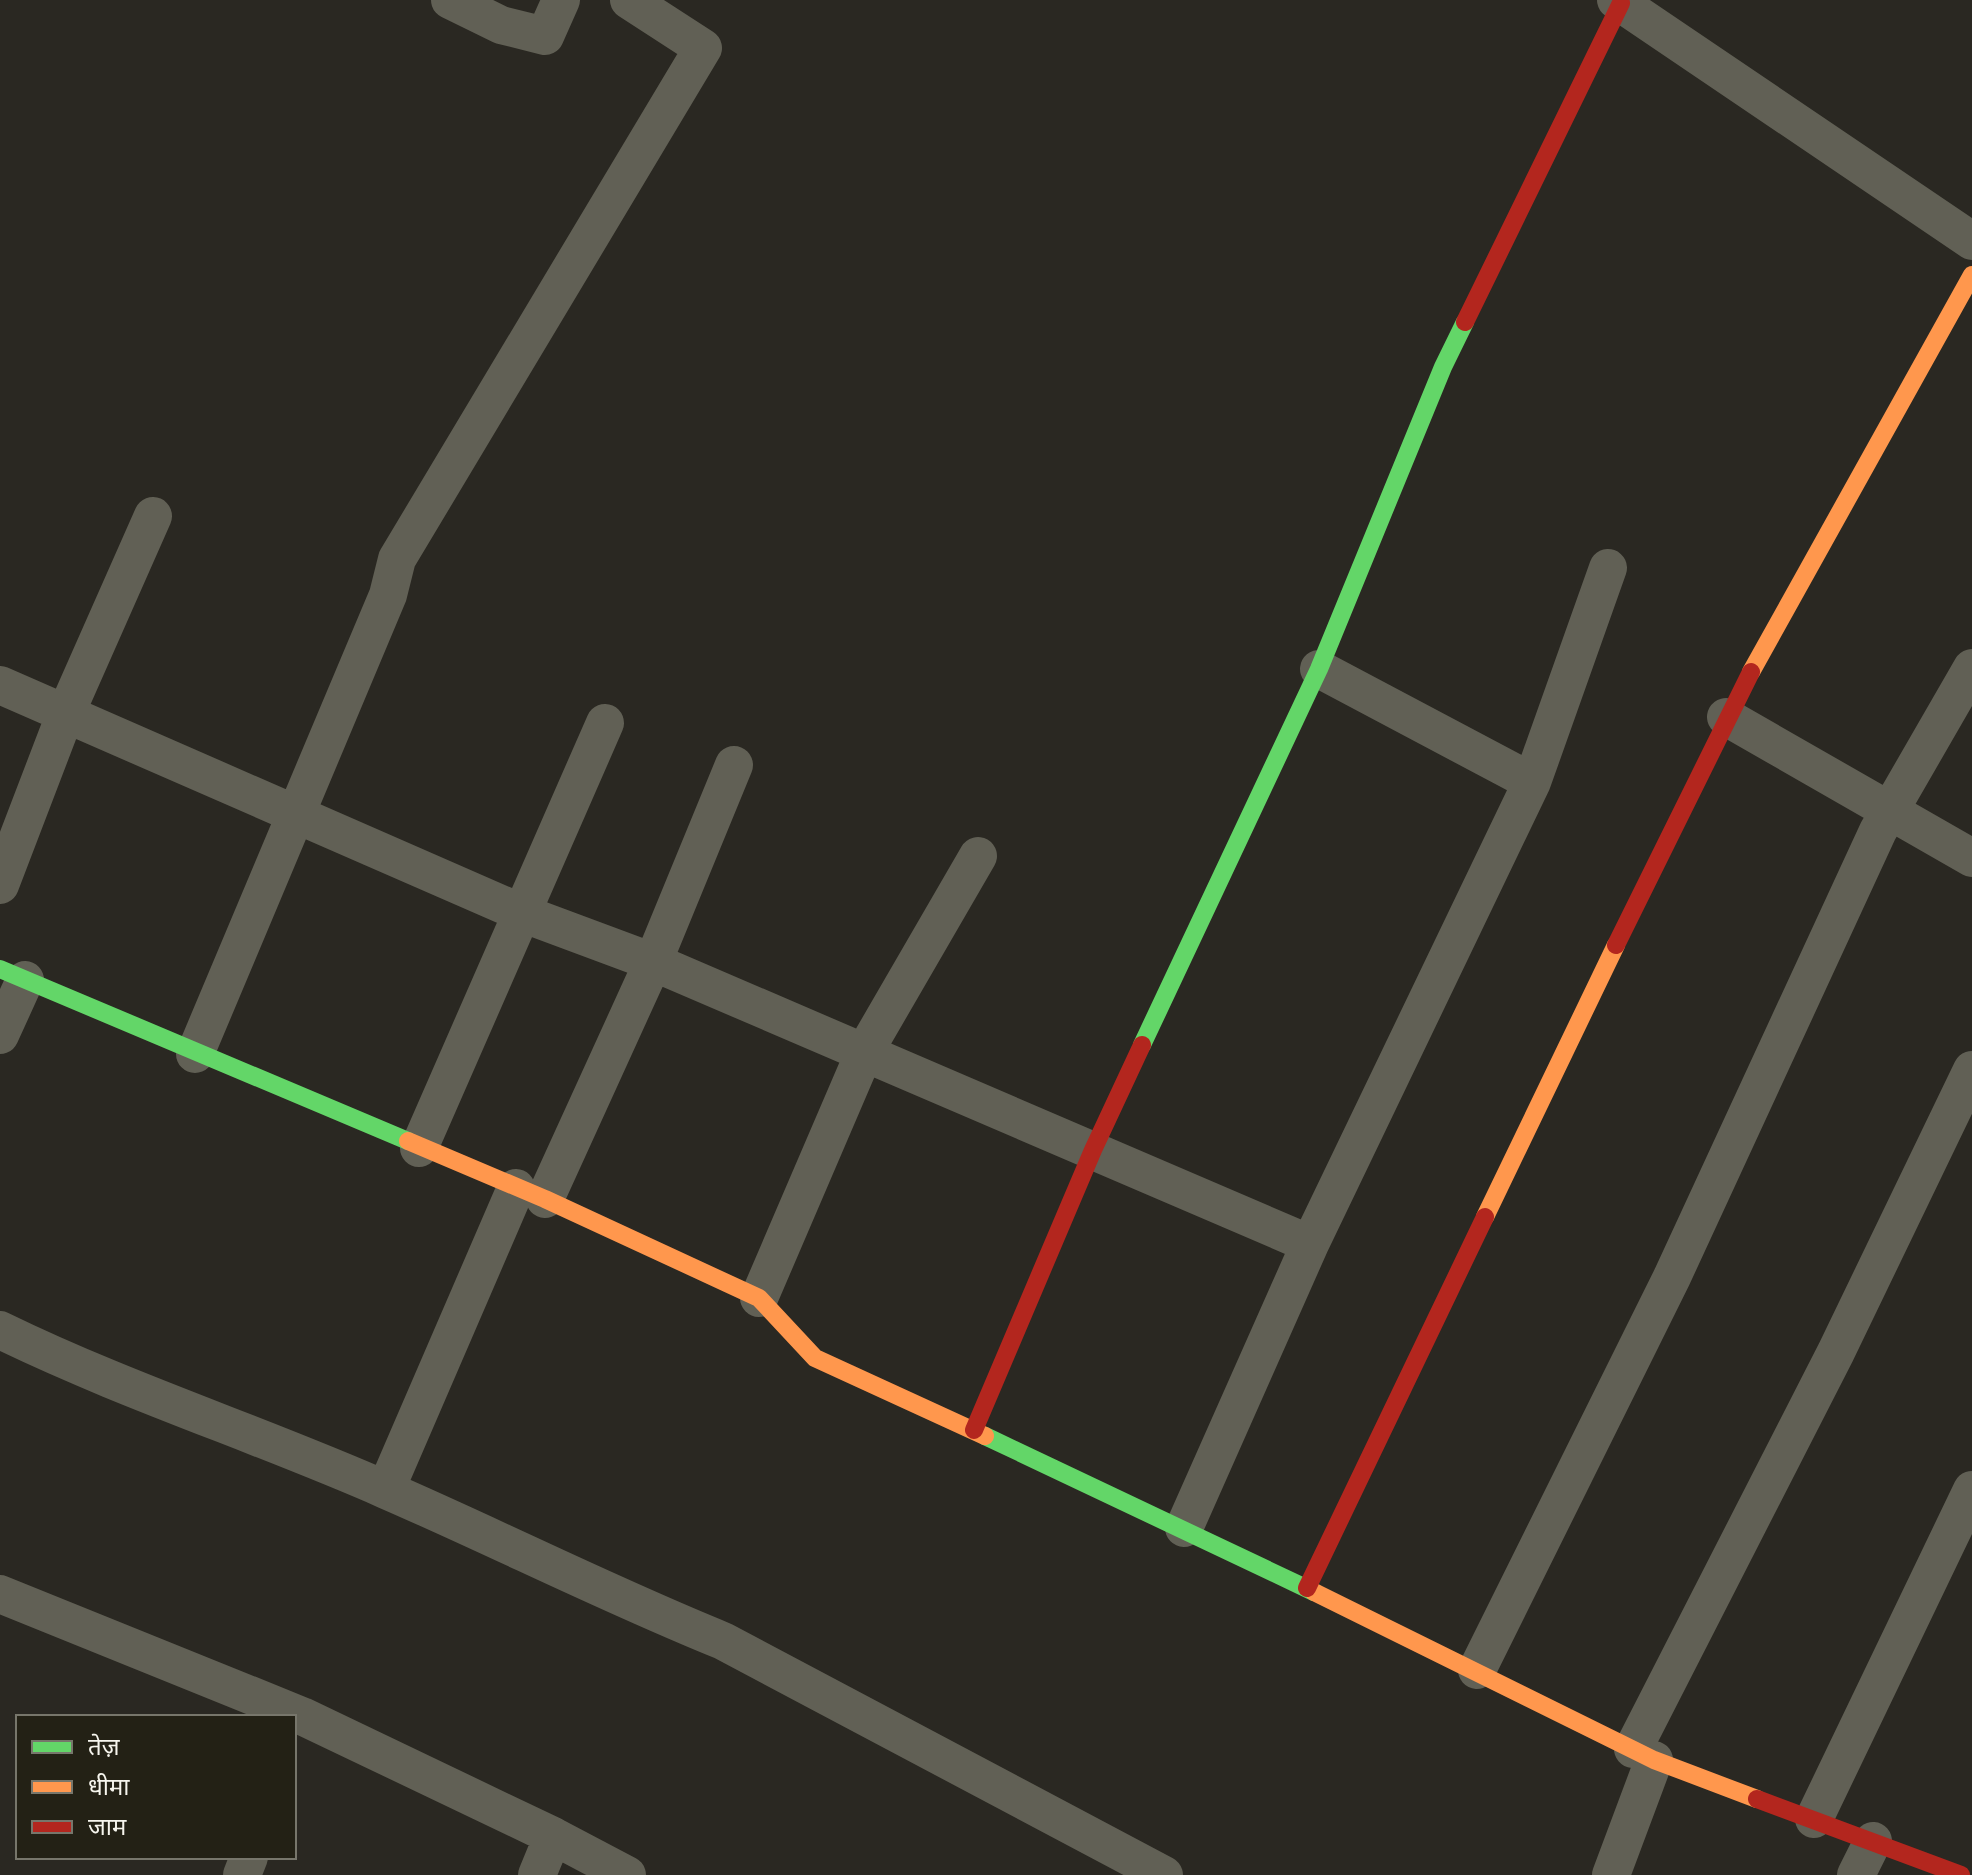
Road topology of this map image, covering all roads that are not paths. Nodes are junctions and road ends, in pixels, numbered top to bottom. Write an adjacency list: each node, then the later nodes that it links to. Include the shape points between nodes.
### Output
1 (450, 0): 2 (street, via 501,25 545,36)
2 (561, 0)
3 (629, 0): 18 (street, via 703,48 397,559 388,595)
4 (1618, 2): 5 (street); 10 (street, via 1443,367)
5 (1972, 241)
6 (1972, 275): 13 (street)
7 (153, 516): 12 (street)
8 (1608, 568): 16 (street)
9 (1972, 668): 17 (street)
10 (1319, 669): 16 (street); 30 (street)
11 (0, 685): 12 (street)
12 (65, 715): 18 (street); 21 (street)
13 (1726, 717): 17 (street); 39 (street)
14 (605, 723): 22 (street)
15 (734, 765): 23 (street)
16 (1532, 782): 32 (street)
17 (1890, 811): 20 (street); 41 (street, via 1672,1277)
18 (295, 816): 22 (street); 27 (street)
19 (978, 856): 26 (street)
20 (1972, 858)
21 (0, 885)
22 (524, 914): 23 (street); 29 (street)
23 (653, 962): 26 (street); 31 (street)
24 (13, 975): 25 (street); 27 (street)
25 (0, 1035)
26 (865, 1051): 30 (street); 33 (street)
27 (195, 1054): 29 (street)
28 (1972, 1070): 44 (street)
29 (419, 1148): 31 (street)
30 (1093, 1150): 32 (street); 35 (street)
31 (531, 1194): 33 (street); 36 (street)
32 (1310, 1244): 38 (street)
33 (759, 1298): 35 (street, via 815,1358)
34 (0, 1330): 36 (street, via 55,1357)
35 (974, 1430): 38 (street)
36 (386, 1489): 50 (street, via 723,1641)
37 (1972, 1490): 45 (street)
38 (1184, 1528): 39 (street)
39 (1307, 1588): 41 (street)
40 (0, 1594): 42 (street)
41 (1477, 1670): 44 (street)
42 (273, 1715)
43 (298, 1726): 46 (street)
44 (1644, 1754): 45 (street); 51 (street)
45 (1814, 1819): 47 (street)
46 (553, 1836): 48 (street); 49 (street)
47 (1873, 1841): 52 (street); 53 (street)
48 (537, 1875)
49 (627, 1875)
50 (1164, 1875)
51 (1611, 1875)
52 (1856, 1875)
53 (1961, 1875)

